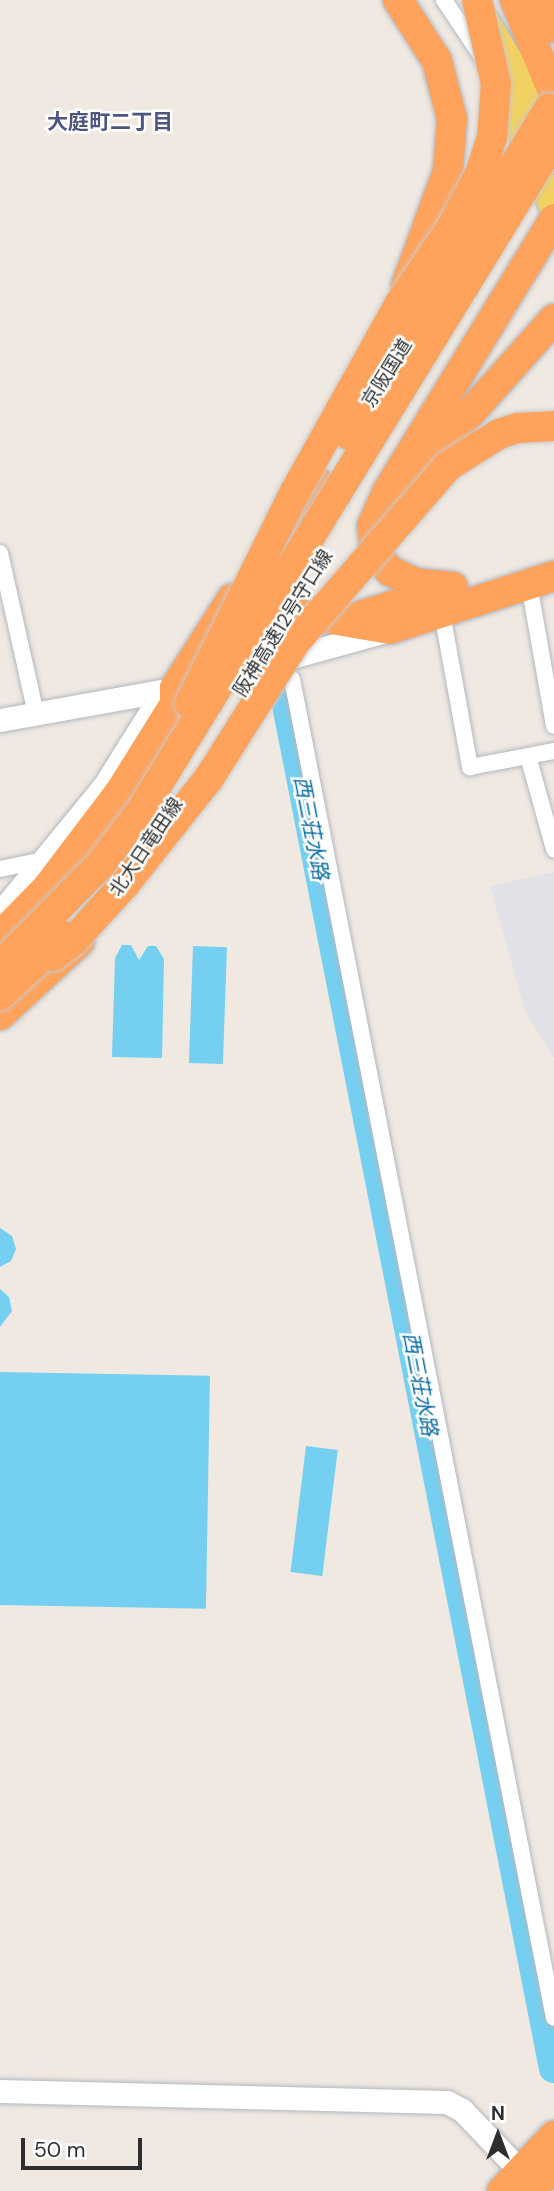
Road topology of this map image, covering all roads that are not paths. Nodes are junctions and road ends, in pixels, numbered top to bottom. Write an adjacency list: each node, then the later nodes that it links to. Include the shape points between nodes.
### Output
1 (398, 0): 17 (highway, bridge, via 437,61 452,128 448,171)
2 (444, 0): 10 (street)
3 (464, 0): 10 (main road)
4 (475, 0): 14 (main road, via 523,82); 17 (highway, bridge, via 495,75 492,138 469,197)
5 (515, 0): 11 (highway)
6 (530, 0): 9 (main road)
7 (542, 0): 8 (highway)
8 (554, 27)
9 (554, 67)
10 (505, 91): 16 (main road)
11 (554, 94)
12 (554, 102): 20 (highway, 京阪国道, bridge)
13 (554, 140): 16 (highway, bridge)
14 (554, 153)
15 (554, 179): 16 (highway)
16 (537, 216): 24 (highway, via 376,511 373,546 390,571); 41 (highway, 阪神高速12号守口線, bridge, via 169,767); 44 (highway, 阪神高速12号守口線, bridge, via 159,819 116,878)
17 (399, 305): 41 (highway, bridge, via 263,553 191,701)
18 (554, 318): 27 (highway, bridge, via 367,531)
19 (554, 426): 27 (highway, bridge, via 499,434 448,466)
20 (287, 535): 25 (highway, 京阪国道, via 275,568 279,593 302,614); 31 (highway, via 213,625)
21 (0, 553): 32 (street)
22 (554, 556): 24 (highway, 京阪国道)
23 (542, 580): 24 (highway, 京阪国道); 35 (street)
24 (447, 600): 25 (highway, 京阪国道); 26 (highway, 京阪国道); 37 (street, via 470,767)
25 (336, 623): 26 (highway, 京阪国道); 28 (main road)
26 (390, 629): 29 (main road)
27 (296, 641): 44 (highway, bridge, via 209,778 125,884 73,941)
28 (245, 651): 29 (main road, via 256,655); 31 (main road)
29 (264, 666): 31 (main road); 33 (main road, 北大日竜田線)
30 (292, 679): 46 (street)
31 (176, 688): 32 (main road); 39 (main road, via 156,703 104,786); 43 (highway, via 176,704 120,792 47,888)
32 (36, 714): 34 (main road)
33 (235, 714): 44 (main road, 北大日竜田線, via 121,888 70,944); 45 (highway, bridge, via 187,804 90,930)
34 (0, 720)
35 (554, 726)
36 (554, 751): 37 (street)
37 (528, 756): 38 (street)
38 (554, 849)
39 (47, 860): 40 (street); 42 (main road)
40 (0, 869)
41 (81, 886): 44 (highway, 阪神高速12号守口線, bridge)
42 (0, 914)
43 (0, 936)
44 (3, 988)
45 (0, 1015)
46 (554, 2018)
47 (0, 2091): 49 (main road, via 447,2102 462,2110)
48 (554, 2136): 49 (highway)
49 (528, 2181)

